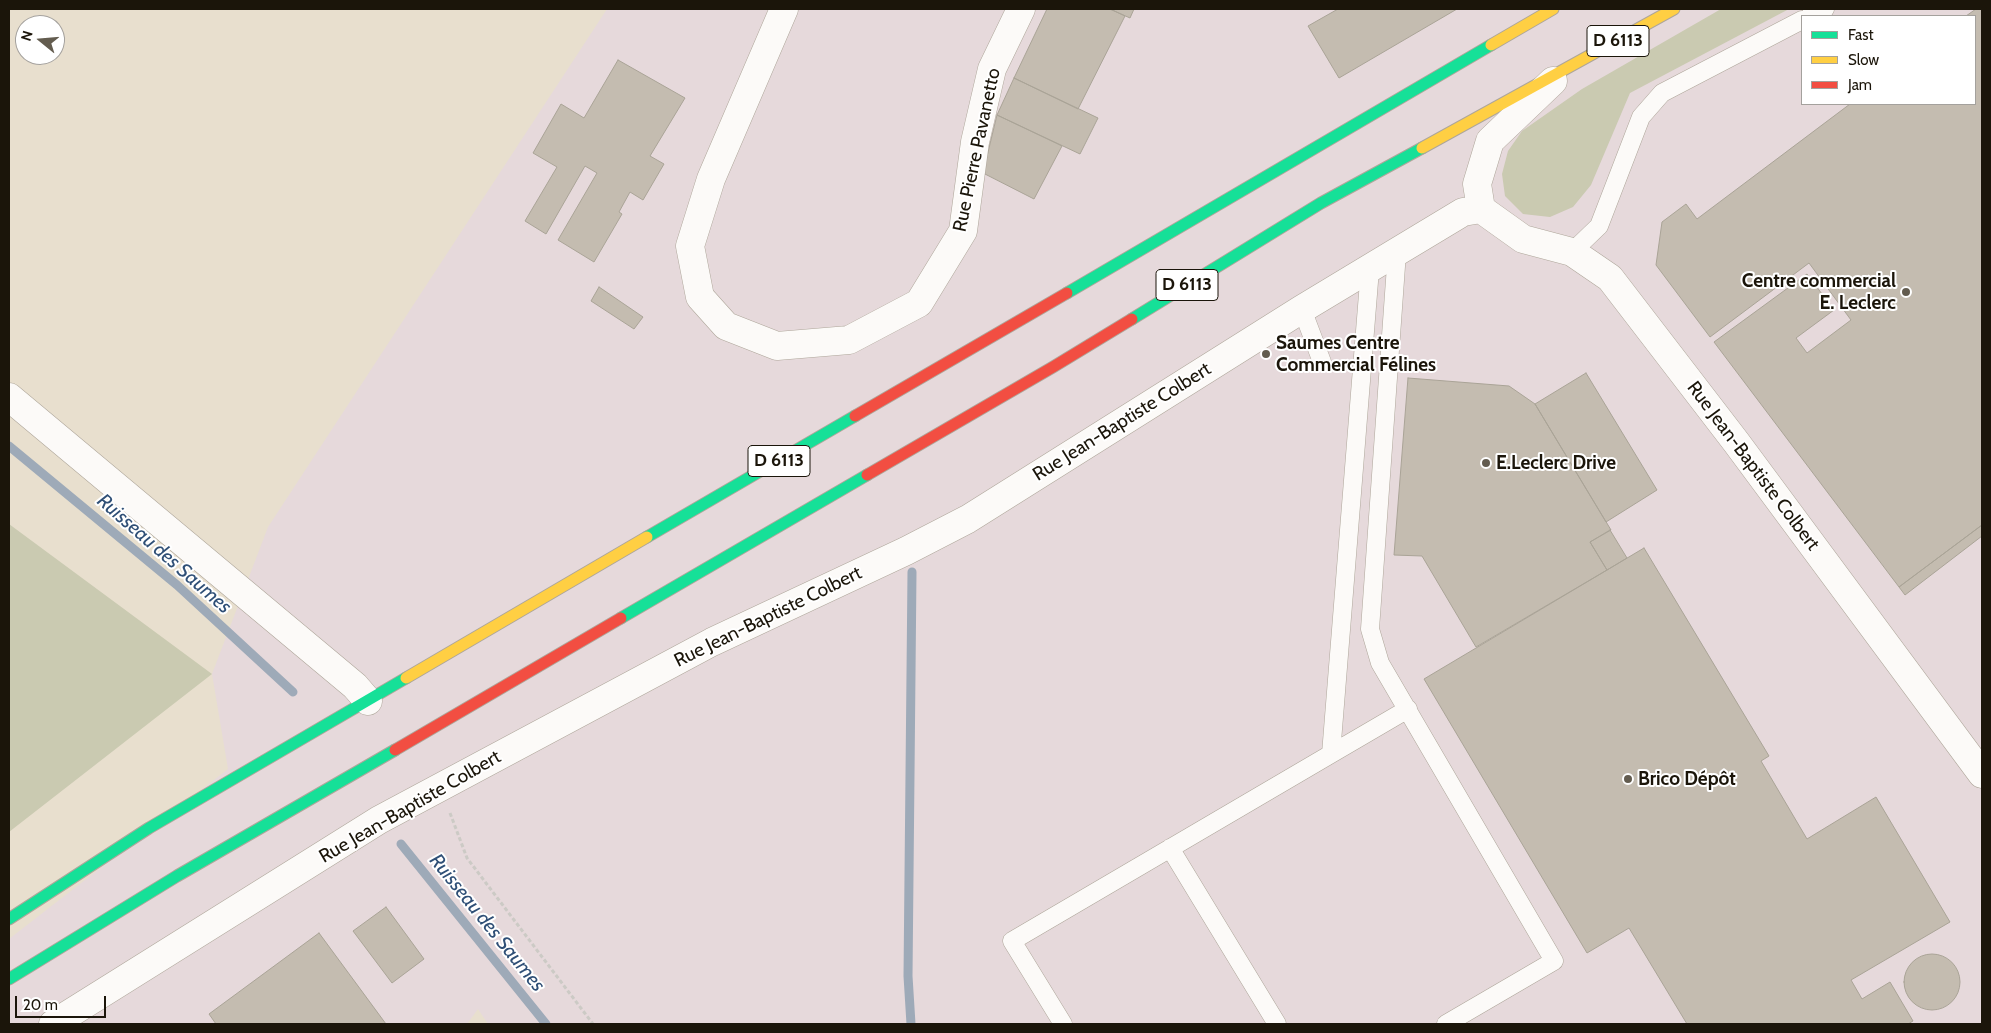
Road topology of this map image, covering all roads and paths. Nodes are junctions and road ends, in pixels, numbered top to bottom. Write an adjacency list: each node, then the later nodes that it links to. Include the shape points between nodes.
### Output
1 (784, 9): 2 (street, Rue Pierre Pavanetto, via 711,180 690,246 700,297 726,326 777,346 849,340 919,303 963,231 975,142 992,69)
2 (1021, 9)
3 (1553, 9): 16 (main road, D 6113)
4 (1674, 9): 8 (main road, D 6113)
5 (1825, 9): 6 (lane)
6 (1812, 15)
7 (1801, 21): 11 (lane, via 1662,93 1641,117 1599,226)
8 (1562, 72): 9 (street, via 1490,141 1477,184); 23 (main road, D 6113, via 1321,203 1053,367 178,876)
9 (1481, 209): 10 (street, Rue Jean-Baptiste Colbert, via 1463,212); 11 (street, Rue Jean-Baptiste Colbert, via 1523,239)
10 (1397, 252): 12 (street, Rue Jean-Baptiste Colbert); 17 (lane, via 1370,629 1380,663)
11 (1572, 252): 19 (street, Rue Jean-Baptiste Colbert, via 1610,278)
12 (1370, 269): 13 (street, Rue Jean-Baptiste Colbert); 18 (lane)
13 (1302, 309): 14 (lane); 20 (street, Rue Jean-Baptiste Colbert, via 968,519 712,642)
14 (1322, 362)
15 (9, 397): 16 (street, via 355,686)
16 (368, 701): 22 (main road, D 6113, via 149,828)
17 (1408, 709): 18 (lane); 28 (lane, via 1554,961)
18 (1331, 754): 21 (lane)
19 (1982, 774)
20 (441, 787): 24 (street, Rue Jean-Baptiste Colbert, via 379,820); 25 (path, via 467,858)
21 (1170, 848): 26 (lane, via 1012,941); 27 (lane)
22 (9, 919)
23 (9, 979)
24 (53, 1024)
25 (593, 1024)
26 (1063, 1024)
27 (1277, 1024)
28 (1446, 1024)

